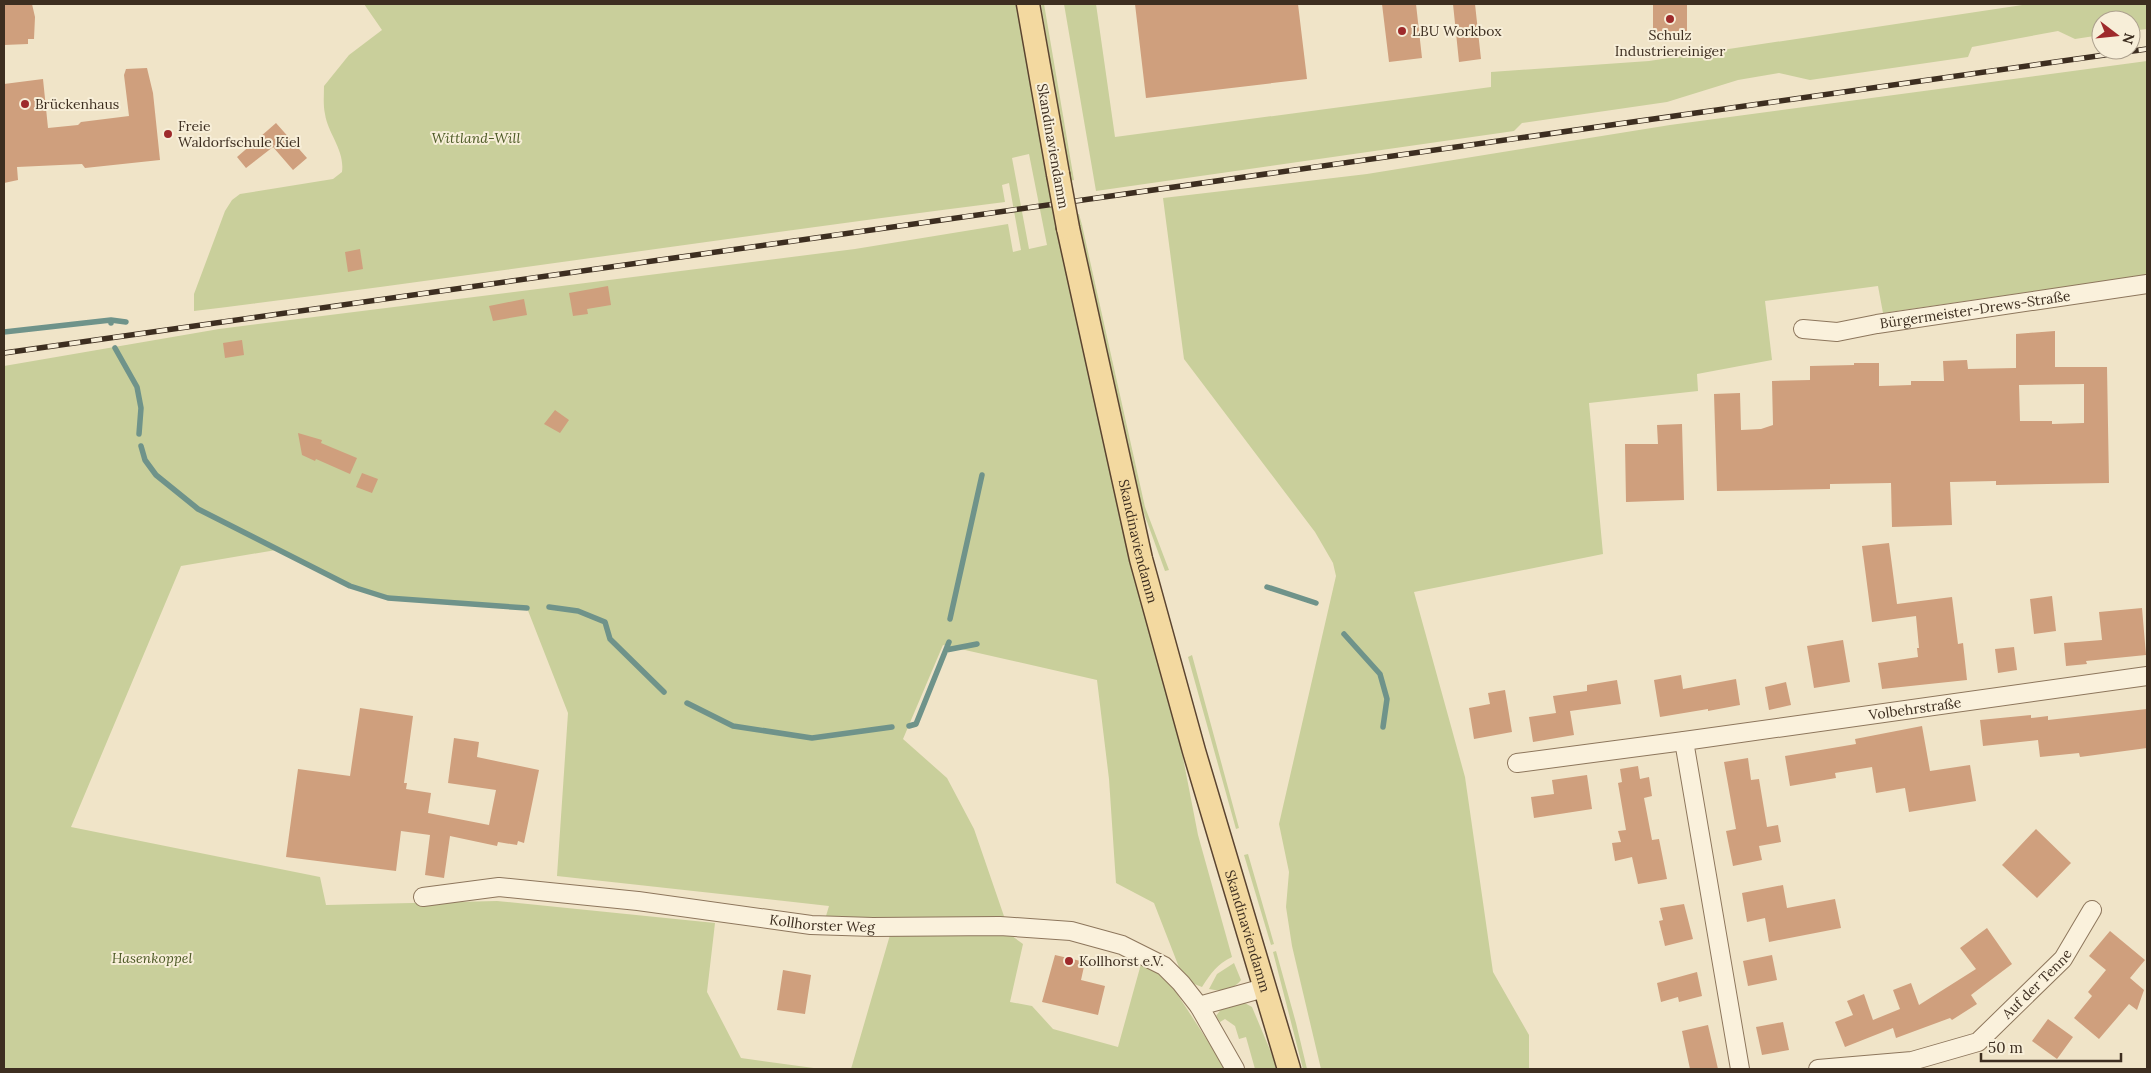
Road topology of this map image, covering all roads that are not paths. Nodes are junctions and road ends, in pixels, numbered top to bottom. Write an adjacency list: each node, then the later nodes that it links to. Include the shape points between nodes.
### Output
1 (1028, 4): 9 (main road, Skandinaviendamm, bridge, via 1068,228 1142,559 1194,751)
2 (2147, 284): 3 (street, Bürgermeister-Drews-Straße, via 1837,332)
3 (1803, 329)
4 (2147, 676): 5 (street, Volbehrstraße)
5 (1684, 741): 6 (street, Volbehrstraße); 14 (street)
6 (1517, 763)
7 (423, 897): 10 (street, Kollhorster Weg, via 499,888 638,901 811,925 1000,926 1071,931 1122,945 1164,966)
8 (2092, 910): 11 (street, Auf der Tenne, via 2063,959 1978,1042)
9 (1264, 988): 10 (street); 13 (main road, Skandinaviendamm)
10 (1199, 1006): 12 (street, Kollhorster Weg)
11 (1913, 1065): 15 (street, Auf der Tenne)
12 (1235, 1069)
13 (1289, 1069)
14 (1740, 1069)
15 (1818, 1069)

